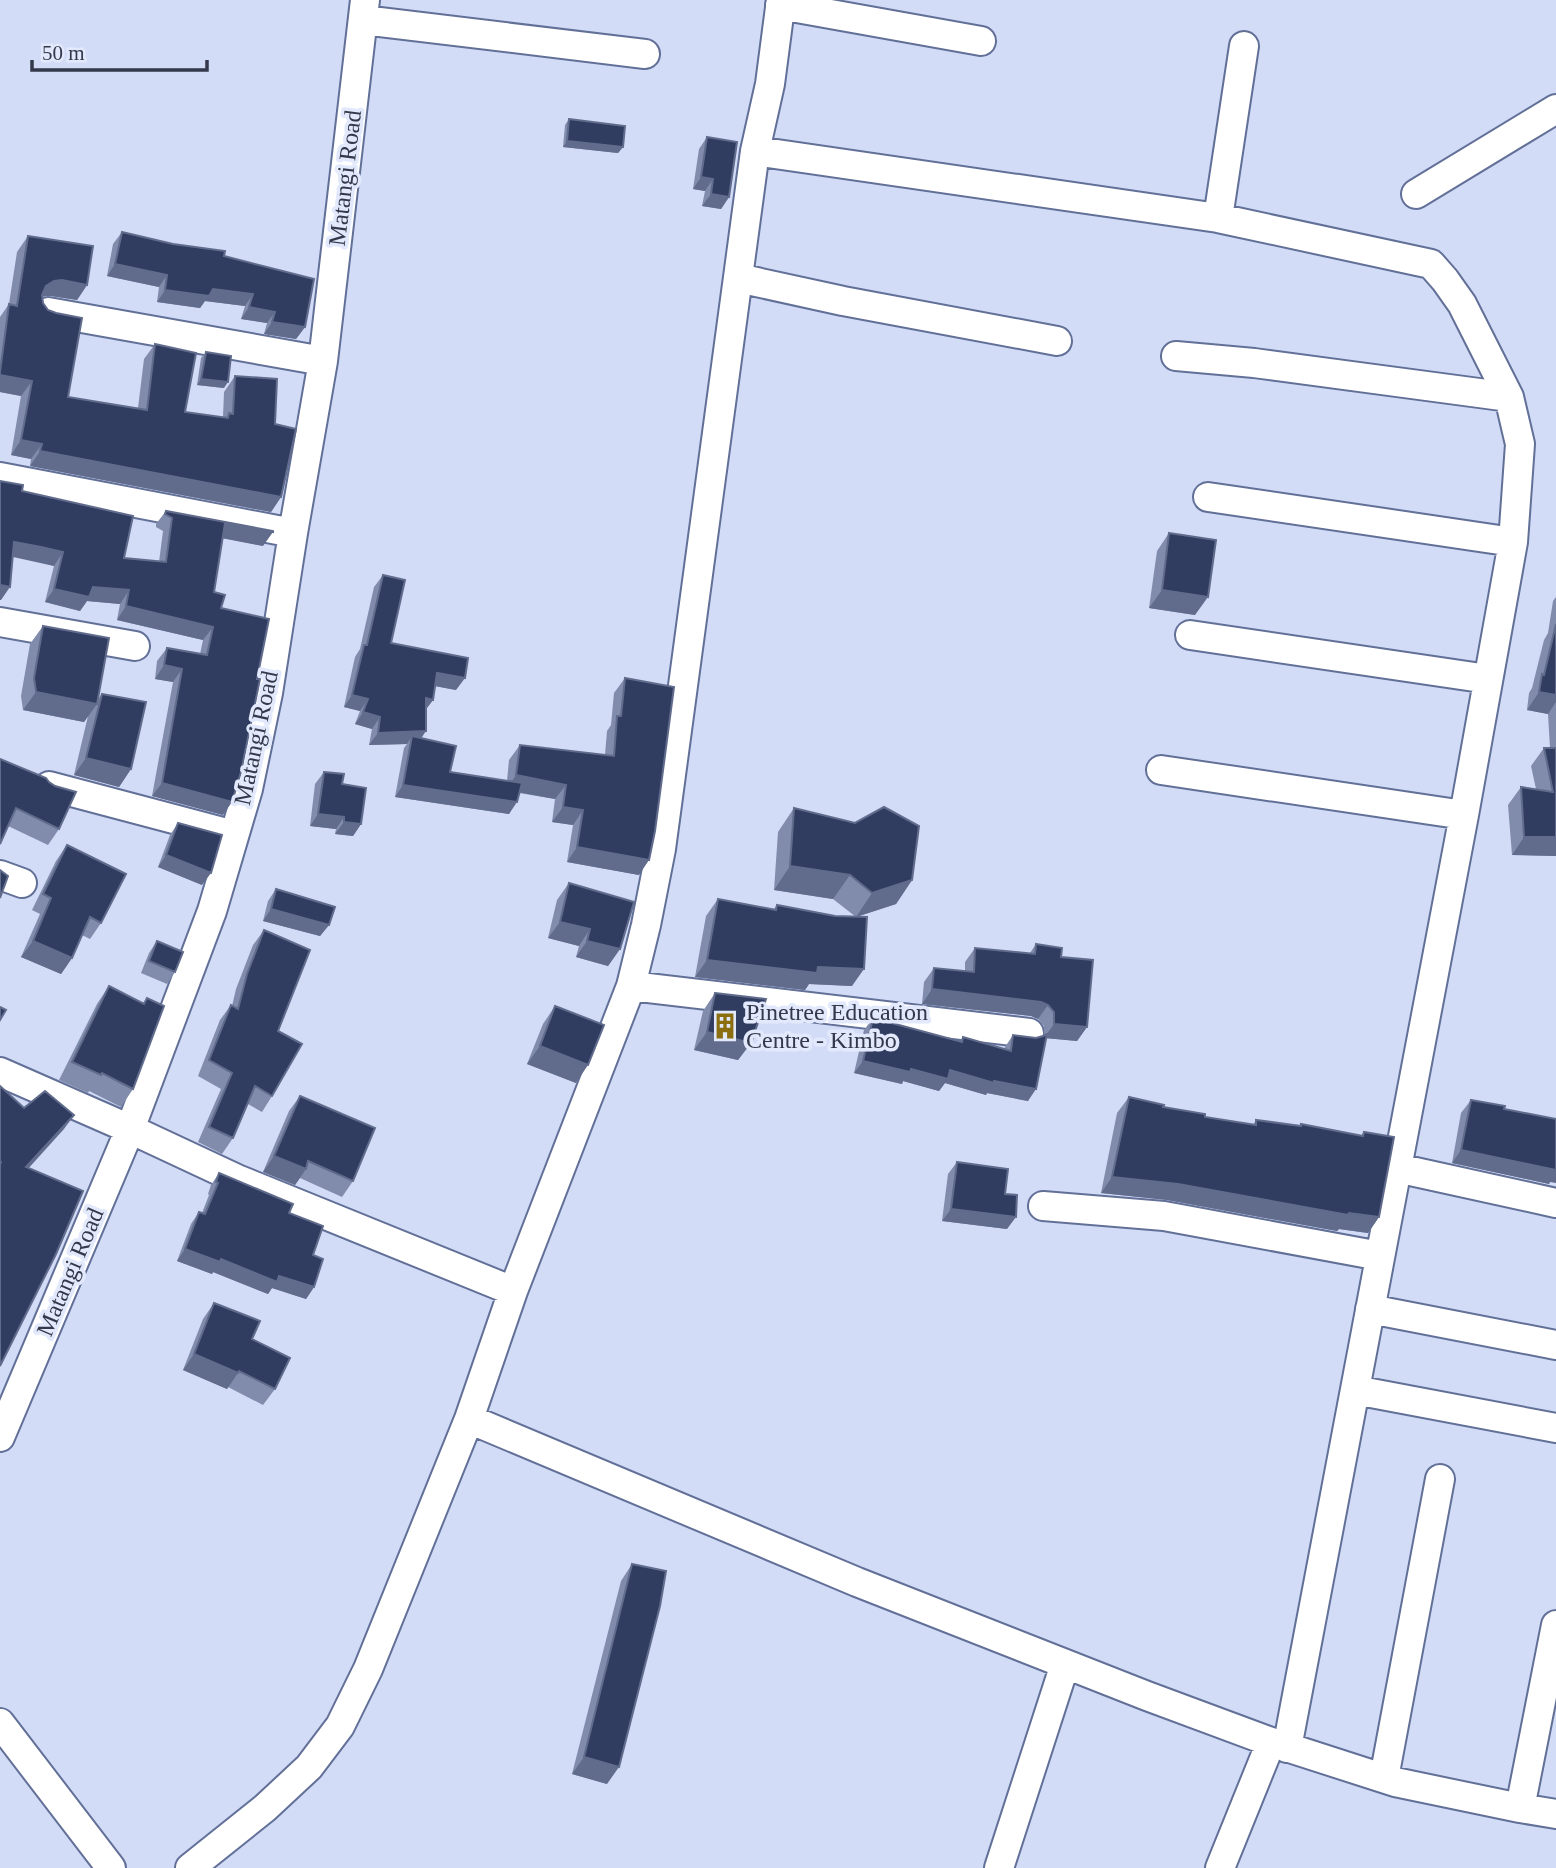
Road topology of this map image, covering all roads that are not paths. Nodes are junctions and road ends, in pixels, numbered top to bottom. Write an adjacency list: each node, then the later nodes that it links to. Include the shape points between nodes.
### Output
1 (780, 3): 3 (street); 7 (street, via 770,84)
2 (364, 10): 5 (street); 14 (street, Matangi Road)
3 (981, 41)
4 (1244, 46): 9 (street)
5 (645, 54)
6 (1556, 109): 8 (street)
7 (755, 151): 9 (street); 10 (street)
8 (1416, 194)
9 (1218, 218): 15 (street, via 1431,264 1462,304)
10 (738, 278): 12 (street); 28 (street, via 660,849)
11 (48, 312): 14 (street)
12 (1057, 341)
13 (1176, 356): 15 (street)
14 (323, 361): 18 (street, Matangi Road)
15 (1509, 397): 19 (street, via 1520,444)
16 (0, 477): 18 (street)
17 (1208, 497): 19 (street)
18 (293, 533): 27 (street, Matangi Road, via 268,693)
19 (1513, 542): 23 (street)
20 (0, 622): 22 (street)
21 (1190, 635): 23 (street)
22 (135, 646)
23 (1488, 679): 26 (street)
24 (1161, 770): 26 (street)
25 (49, 786): 27 (street)
26 (1464, 815): 32 (street)
27 (234, 835): 31 (street, Matangi Road, via 212,911)
28 (631, 986): 29 (street); 36 (street)
29 (1029, 1033)
30 (0, 1072): 31 (street)
31 (130, 1129): 36 (street, via 237,1179); 42 (street, Matangi Road)
32 (1397, 1168): 33 (street); 35 (street)
33 (1556, 1203)
34 (1042, 1206): 35 (street, via 1164,1216)
35 (1380, 1256): 37 (street)
36 (513, 1291): 40 (street)
37 (1370, 1309): 38 (street); 39 (street)
38 (1556, 1345)
39 (1355, 1390): 41 (street); 47 (street)
40 (469, 1419): 45 (street); 52 (street, via 368,1670 340,1726 309,1767)
41 (1556, 1428)
42 (0, 1437)
43 (1440, 1479): 48 (street)
44 (1556, 1625): 49 (street)
45 (1065, 1664): 47 (street); 53 (street)
46 (0, 1723): 51 (street)
47 (1279, 1745): 48 (street); 54 (street)
48 (1384, 1778): 49 (street)
49 (1520, 1808): 50 (street)
50 (1556, 1814)
51 (111, 1868)
52 (190, 1868)
53 (999, 1868)
54 (1220, 1868)

